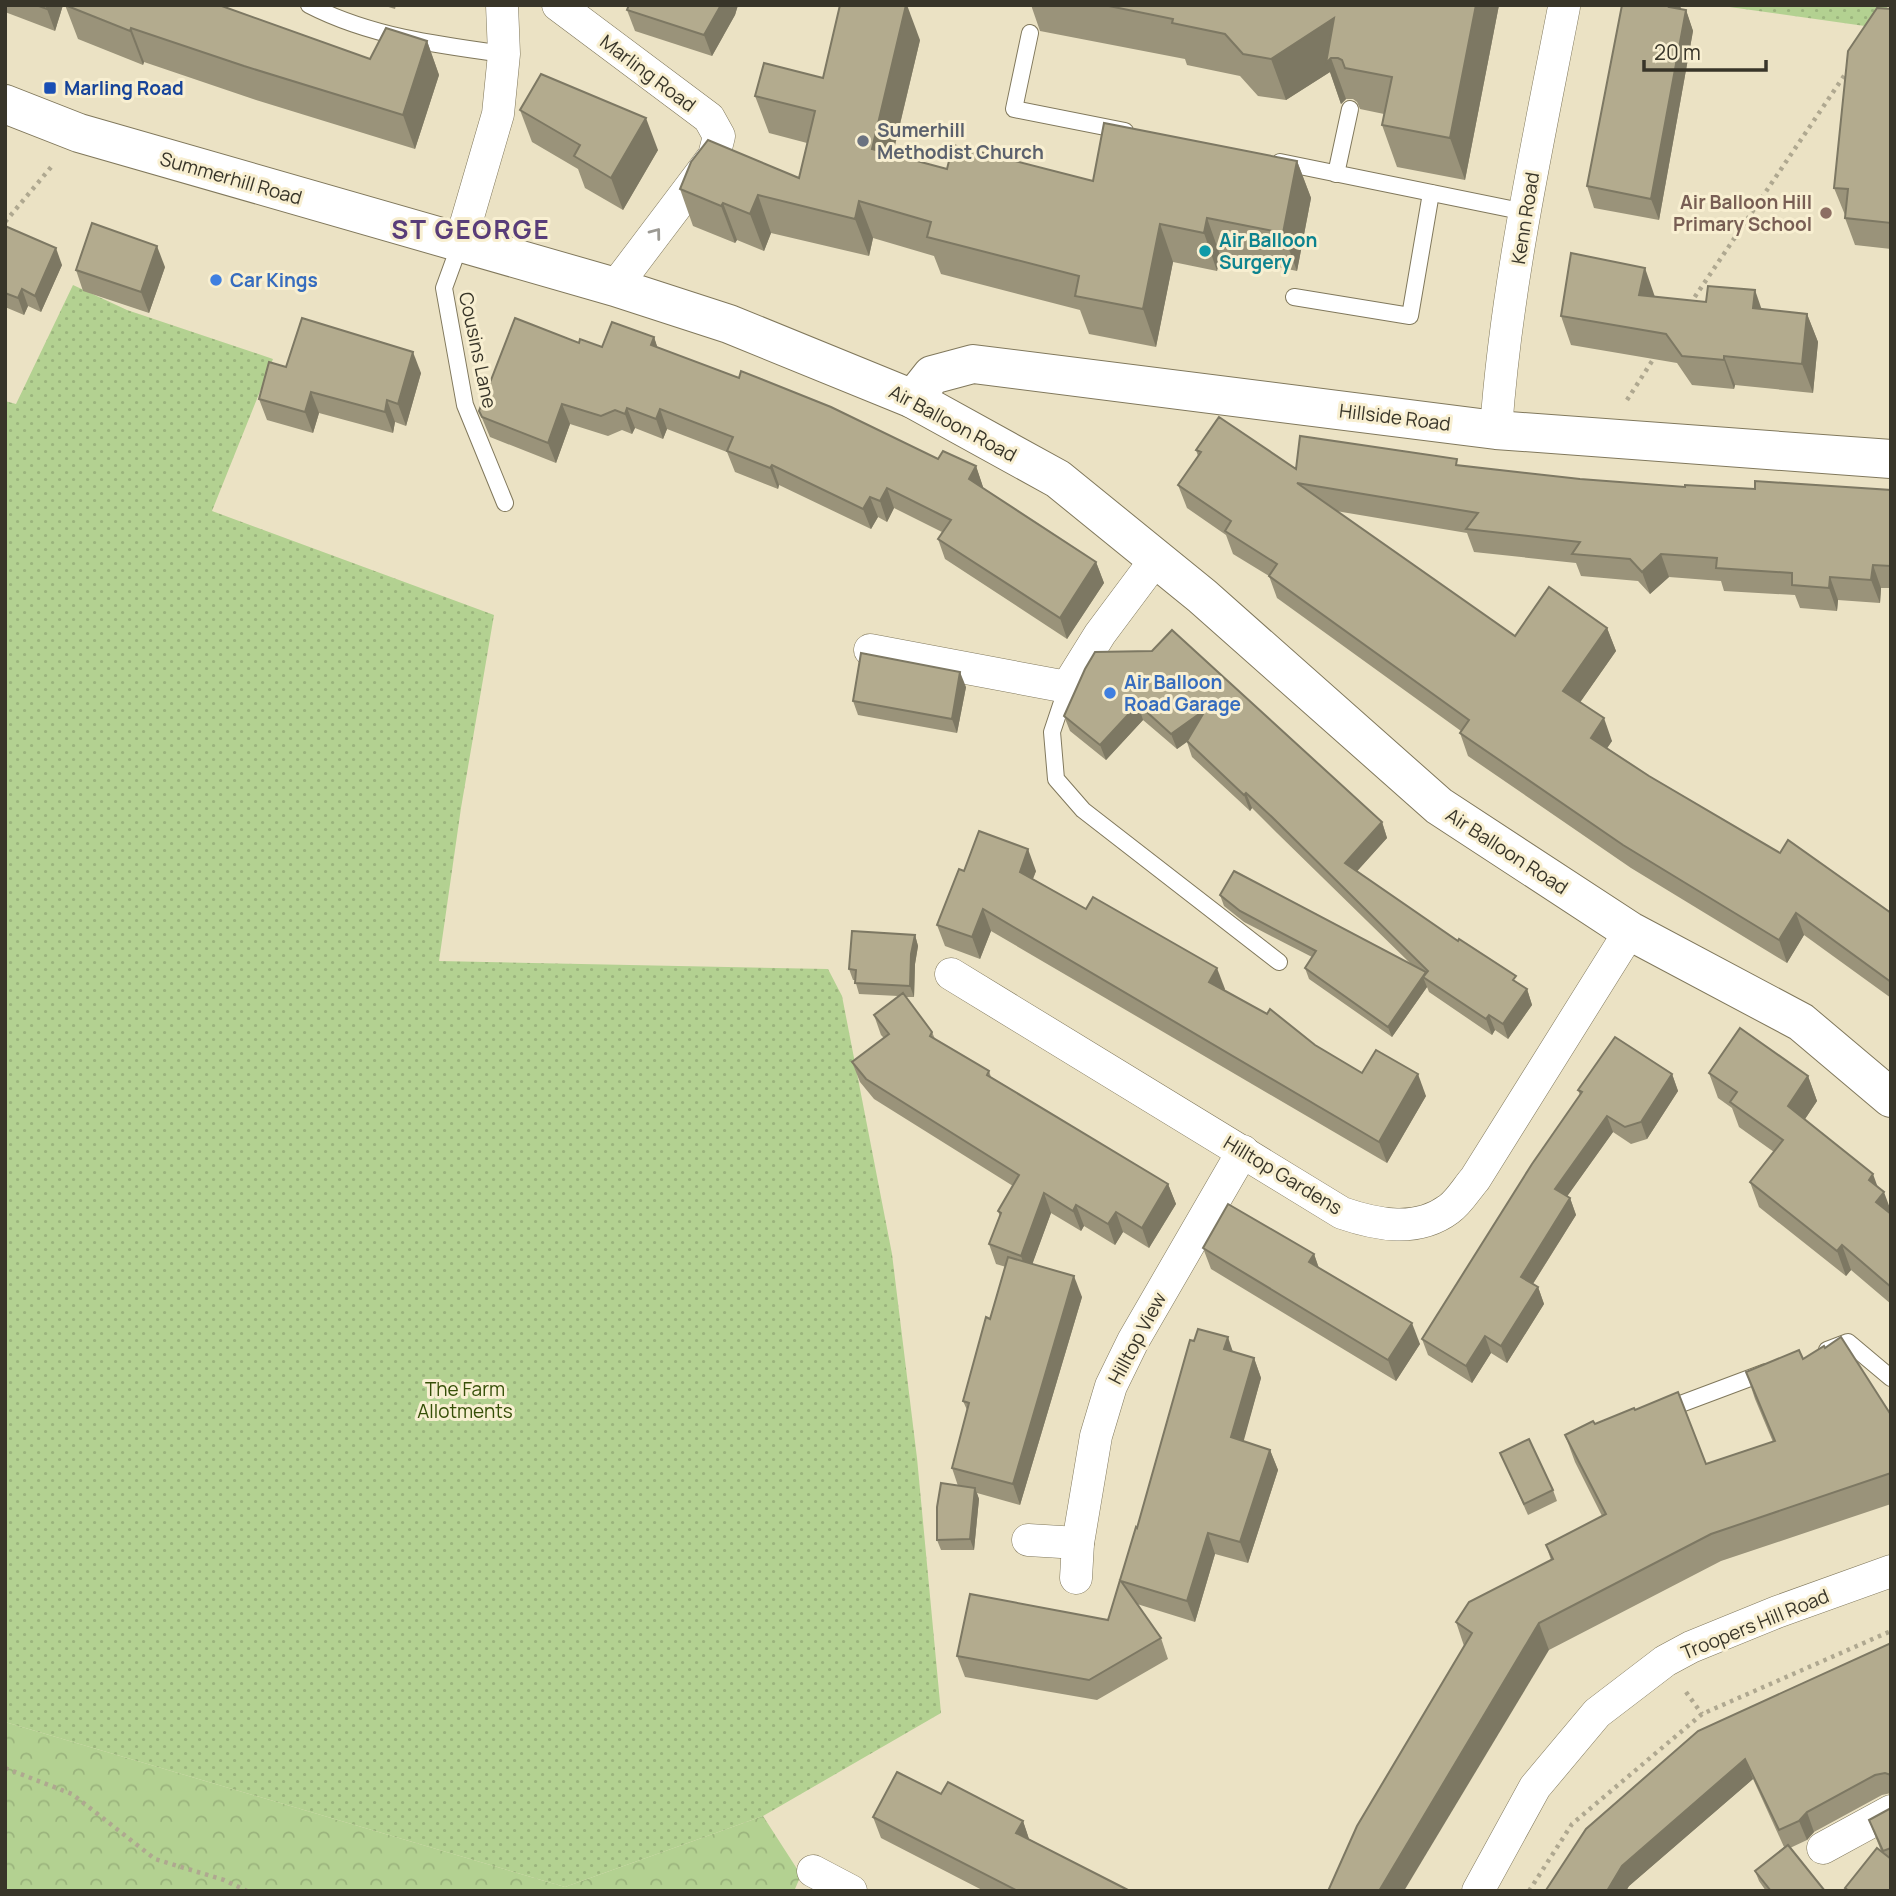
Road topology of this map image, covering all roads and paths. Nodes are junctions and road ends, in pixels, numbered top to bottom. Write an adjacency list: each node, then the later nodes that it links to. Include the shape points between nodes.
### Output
1 (309, 5): 6 (lane, via 332,17 422,43)
2 (502, 5): 6 (street)
3 (558, 5): 18 (street, Marling Road, one-way to 3, via 714,156 719,136 709,118)
4 (1563, 7): 15 (street, Kenn Road)
5 (1030, 33): 11 (lane, via 1014,108)
6 (504, 54): 17 (street, via 498,114)
7 (1851, 65): 20 (path)
8 (5, 104): 10 (main road, Summerhill Road)
9 (1350, 109): 13 (lane)
10 (79, 133): 16 (path); 17 (main road, Summerhill Road)
11 (1135, 133)
12 (1269, 160): 13 (lane)
13 (1336, 174): 14 (lane)
14 (1431, 193): 15 (lane); 19 (lane, via 1410,316)
15 (1525, 212): 24 (street, Kenn Road)
16 (5, 222)
17 (460, 244): 18 (main road, Summerhill Road); 27 (lane, Cousins Lane, via 444,288 446,301 465,405)
18 (615, 287): 21 (main road, Summerhill Road)
19 (1294, 297)
20 (1683, 314)
21 (729, 324): 23 (main road, Air Balloon Road)
22 (1661, 348): 25 (path, via 1631,393)
23 (913, 399): 24 (main road, Hillside Road, via 932,375 972,364); 28 (main road, Air Balloon Road, via 1058,479)
24 (1496, 430): 25 (main road, Hillside Road)
25 (1609, 439): 26 (main road, Hillside Road)
26 (1891, 459)
27 (505, 503)
28 (1156, 559): 30 (street, via 1100,634); 31 (main road, Air Balloon Road, via 1439,806)
29 (870, 650): 30 (street)
30 (1068, 687): 32 (lane, via 1052,732 1056,779 1083,810)
31 (1630, 931): 34 (main road, Air Balloon Road, via 1801,1022); 35 (street, Hilltop Gardens, via 1475,1179 1450,1208 1426,1221 1373,1223 1342,1213)
32 (1279, 962)
33 (951, 975): 35 (street, Hilltop Gardens)
34 (1891, 1098)
35 (1243, 1151): 41 (street, Hilltop View, via 1111,1386)
36 (1809, 1357): 38 (lane, via 1848,1342)
37 (1783, 1366): 39 (lane)
38 (1891, 1378)
39 (1642, 1418)
40 (1028, 1540): 41 (street)
41 (1078, 1543): 43 (street, Hilltop View)
42 (1891, 1571): 51 (street, Troopers Hill Road, via 1691,1647 1607,1705 1535,1787)
43 (1076, 1578)
44 (1891, 1631): 52 (path, via 1702,1714 1573,1824)
45 (5, 1768): 49 (path, via 72,1794 155,1859)
46 (1891, 1811): 47 (street)
47 (1823, 1848)
48 (813, 1871): 50 (street)
49 (247, 1891)
50 (851, 1891)
51 (1478, 1891)
52 (1529, 1891)

